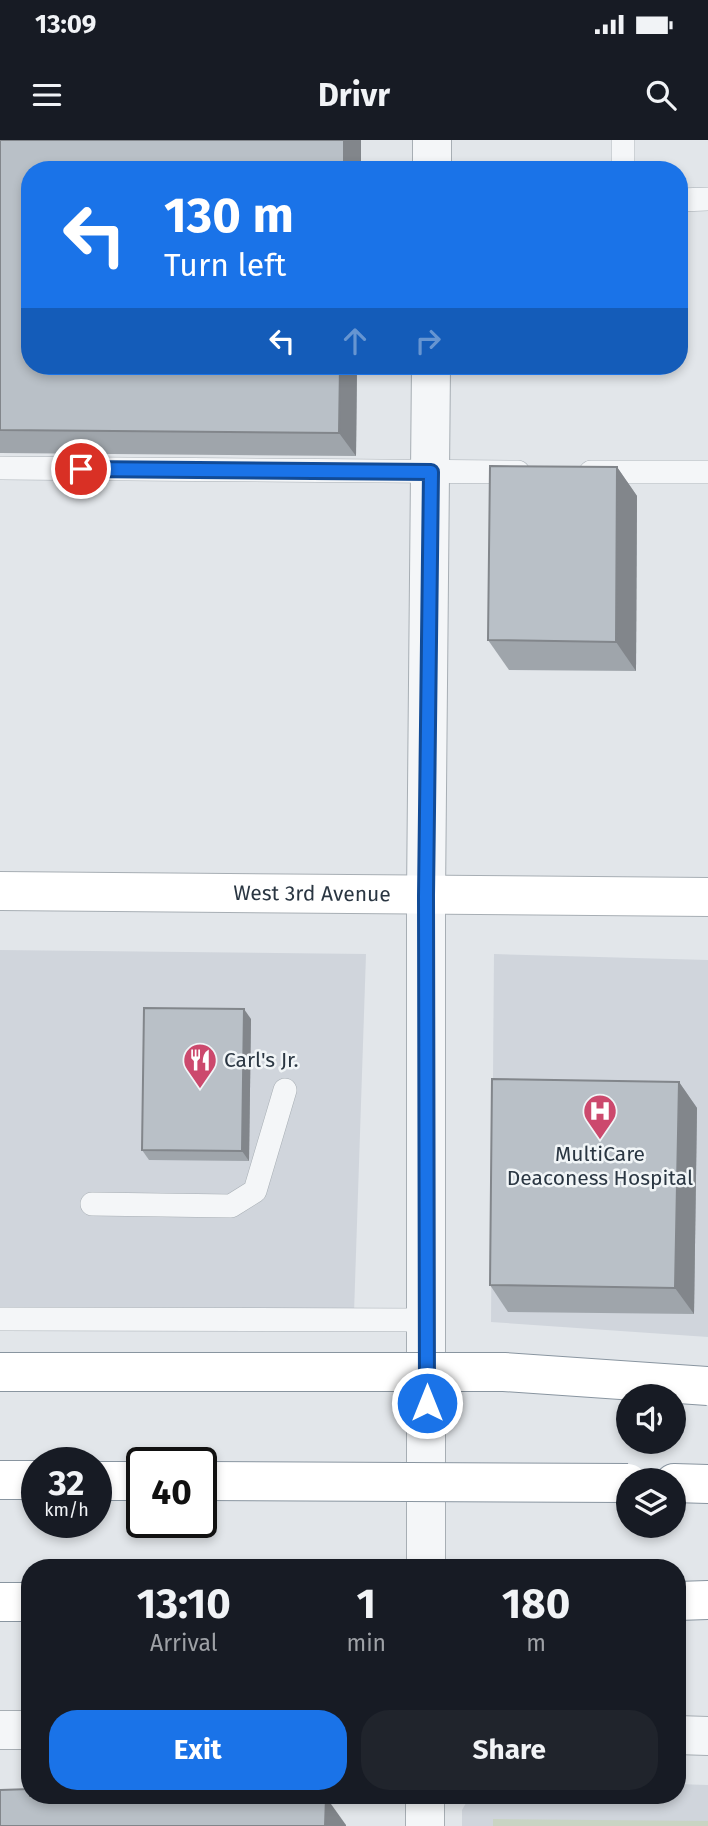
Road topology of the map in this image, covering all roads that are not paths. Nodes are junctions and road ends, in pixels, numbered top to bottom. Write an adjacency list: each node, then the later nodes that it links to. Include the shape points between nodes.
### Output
1 (432, 140): 3 (street)
2 (623, 140): 4 (lane)
3 (432, 161)
4 (623, 161)
5 (688, 200): 6 (lane)
6 (708, 200)
7 (431, 375): 9 (street)
8 (0, 468): 9 (lane)
9 (431, 472): 10 (lane); 14 (street)
10 (542, 472)
11 (569, 472): 12 (lane)
12 (708, 472)
13 (0, 891): 14 (main road, West 3rd Avenue)
14 (426, 896): 15 (main road, West 3rd Avenue); 19 (street)
15 (708, 897)
16 (285, 1090): 17 (lane, via 255,1191 231,1206)
17 (92, 1204)
18 (0, 1319): 19 (lane)
19 (428, 1320): 28 (street)
20 (0, 1372): 21 (main road, bridge, via 504,1372)
21 (708, 1386)
22 (0, 1480): 23 (main road)
23 (21, 1480)
24 (217, 1481): 25 (main road, bridge)
25 (616, 1483)
26 (686, 1483): 27 (main road)
27 (708, 1483)
28 (426, 1559)
29 (686, 1601): 30 (main road)
30 (708, 1601)
31 (0, 1602): 32 (main road)
32 (21, 1602)
33 (0, 1730): 34 (street)
34 (21, 1730)
35 (686, 1735): 36 (street)
36 (708, 1736)
37 (425, 1804): 38 (street)
38 (425, 1826)

